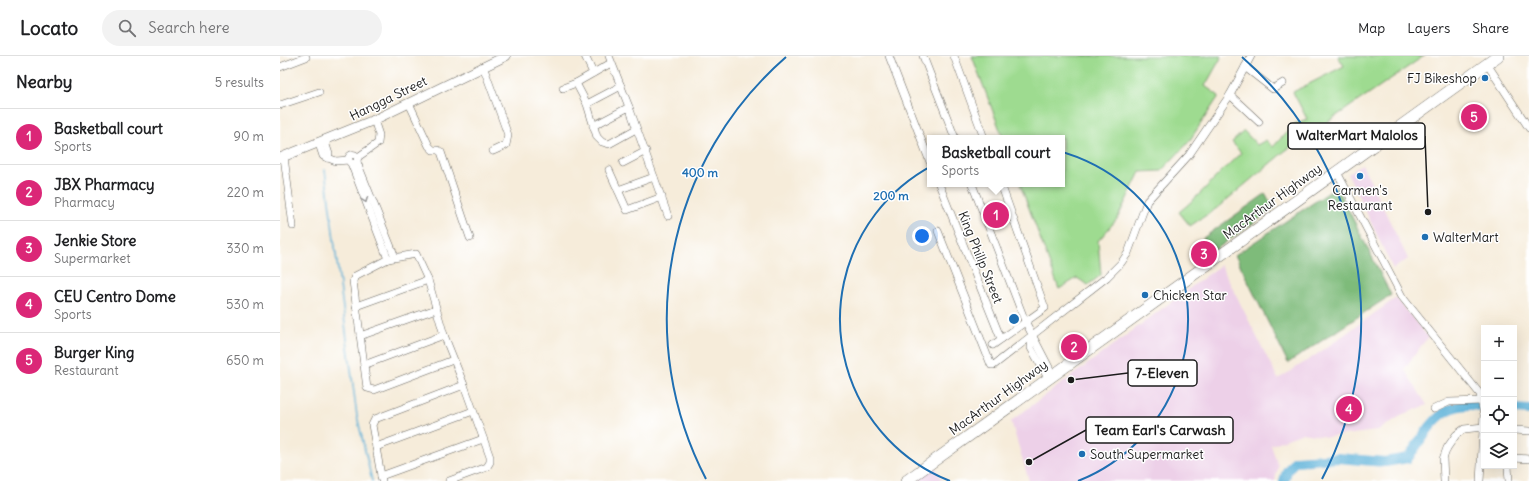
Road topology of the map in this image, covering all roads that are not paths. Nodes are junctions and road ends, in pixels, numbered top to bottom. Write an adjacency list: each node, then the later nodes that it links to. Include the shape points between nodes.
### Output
1 (506, 56): 11 (street, Hangga Street)
2 (585, 56): 14 (street)
3 (889, 56): 35 (street)
4 (923, 56): 30 (street)
5 (954, 56): 31 (street)
6 (1251, 56): 13 (street)
7 (1498, 56): 10 (highway, MacArthur Highway)
8 (306, 57): 12 (street)
9 (610, 59): 14 (street); 17 (street)
10 (1487, 64): 28 (street); 40 (highway, MacArthur Highway)
11 (483, 66): 21 (street, Hangga Street); 33 (street, via 508,135 506,145)
12 (280, 67)
13 (1245, 67): 16 (street, via 1273,89); 20 (street)
14 (593, 73): 15 (street)
15 (576, 83): 18 (street); 22 (street)
16 (1283, 83)
17 (621, 86): 22 (street); 24 (street)
18 (563, 88)
19 (319, 92): 23 (street)
20 (1230, 95): 26 (street); 57 (street, via 1189,156 1147,201 1121,263 1107,277)
21 (409, 103): 25 (street, Hangga Street); 50 (street, via 429,146 440,152)
22 (587, 104): 27 (street)
23 (280, 105)
24 (629, 107): 27 (street); 29 (street)
25 (374, 120): 32 (street, Hangga Street); 37 (street, via 379,135 378,143)
26 (1259, 122)
27 (593, 126): 29 (street, via 597,137 606,144)
28 (1529, 128)
29 (636, 129): 34 (street)
30 (954, 135)
31 (982, 135)
32 (322, 143): 36 (street, Hangga Street); 37 (street, via 323,156 336,161)
33 (493, 151)
34 (646, 151): 38 (street); 41 (street)
35 (927, 152)
36 (282, 158): 48 (street)
37 (354, 160): 51 (street); 52 (street, one-way to 52)
38 (623, 163)
39 (609, 170): 45 (street)
40 (1337, 172): 64 (highway, MacArthur Highway); 66 (street, via 1403,298)
41 (654, 177): 45 (street); 46 (street)
42 (940, 187): 60 (street, King Phillp Street)
43 (973, 187): 56 (street)
44 (1002, 187): 56 (street, via 1045,308)
45 (618, 190): 46 (street, via 627,210)
46 (662, 197): 47 (street)
47 (668, 216)
48 (293, 226)
49 (938, 231): 57 (street, via 991,365)
50 (470, 238)
51 (395, 257): 52 (street); 53 (street, via 416,254)
52 (388, 259): 54 (street, via 355,276 353,281)
53 (428, 280): 54 (street); 55 (street)
54 (356, 306): 59 (street)
55 (436, 309): 58 (street); 59 (street)
56 (1025, 321): 57 (street); 60 (street)
57 (1032, 334): 64 (street, via 1030,344)
58 (444, 335): 62 (street); 63 (street)
59 (360, 336): 63 (street)
60 (1001, 339): 61 (street)
61 (993, 345)
62 (453, 360): 63 (street, via 374,390 367,388); 65 (street)
63 (364, 365)
64 (1050, 376): 81 (highway, MacArthur Highway)
65 (464, 385): 69 (street); 74 (street, via 375,419 372,425)
66 (1481, 398)
67 (1481, 401): 68 (street, via 1449,402)
68 (1434, 409)
69 (474, 411): 73 (street); 74 (street)
70 (1481, 427): 82 (street, via 1464,429 1447,448 1443,459)
71 (1517, 430): 72 (street)
72 (1529, 431)
73 (483, 439): 79 (street); 80 (street, via 490,457 487,467)
74 (376, 448): 79 (street)
75 (1517, 458): 76 (street)
76 (1529, 458)
77 (1481, 468): 83 (street)
78 (1508, 469): 84 (street)
79 (381, 478)
80 (449, 481)
81 (906, 481)
82 (1444, 481)
83 (1480, 481)
84 (1509, 481)

